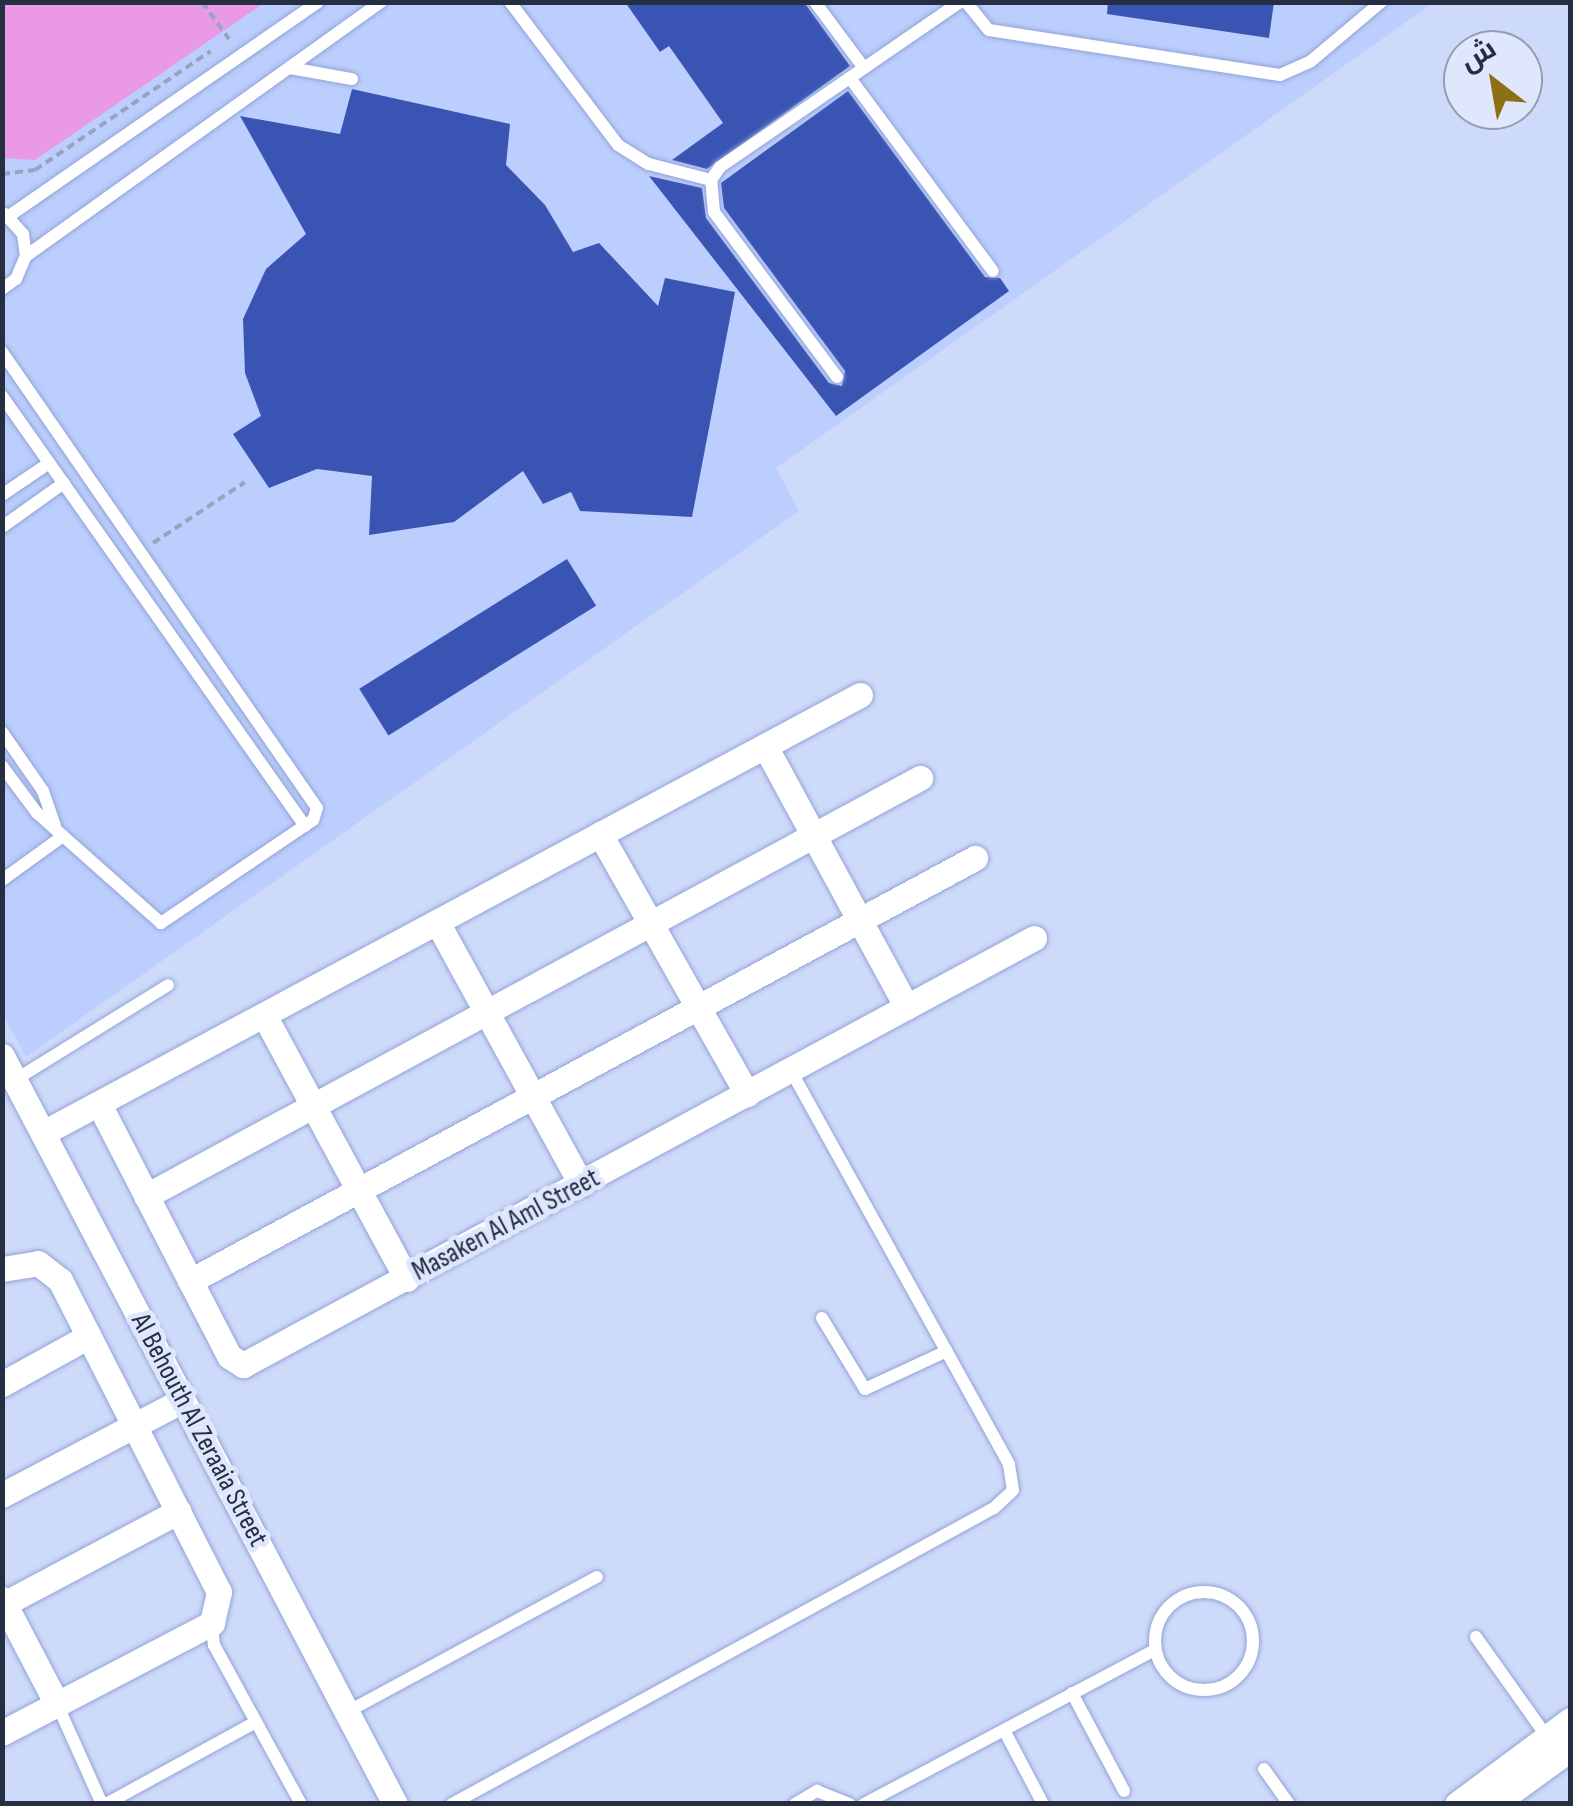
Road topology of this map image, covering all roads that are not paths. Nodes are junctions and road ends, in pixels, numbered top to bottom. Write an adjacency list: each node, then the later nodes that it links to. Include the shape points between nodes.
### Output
1 (318, 2): 12 (lane)
2 (382, 2): 7 (lane)
3 (510, 2): 11 (lane, via 618,145 649,164)
4 (815, 2): 8 (lane)
5 (963, 2): 6 (lane, via 989,30 1280,76 1311,61); 8 (lane)
6 (1381, 2)
7 (290, 68): 10 (lane); 13 (lane)
8 (864, 68): 9 (lane)
9 (850, 78): 11 (lane); 14 (lane)
10 (352, 79)
11 (710, 180): 17 (lane, via 714,212)
12 (6, 214): 13 (lane, via 23,234)
13 (26, 256): 15 (lane, via 16,279)
14 (993, 271)
15 (2, 289)
16 (2, 352): 28 (lane, via 314,800 316,815)
17 (837, 377)
18 (2, 396): 19 (lane)
19 (49, 462): 20 (lane); 21 (lane)
20 (64, 484): 22 (lane); 28 (lane)
21 (2, 496)
22 (2, 527)
23 (860, 695): 25 (street)
24 (2, 732): 29 (lane, via 43,791)
25 (765, 746): 30 (street); 31 (street)
26 (2, 766): 29 (lane)
27 (920, 778): 31 (street)
28 (305, 826): 29 (lane, via 161,923)
29 (59, 831): 33 (lane)
30 (600, 834): 35 (street); 36 (street)
31 (814, 835): 34 (street); 36 (street)
32 (975, 858): 34 (street)
33 (2, 880)
34 (860, 920): 39 (street); 40 (street)
35 (438, 922): 41 (street); 42 (street)
36 (650, 924): 39 (street); 41 (street)
37 (1034, 938): 40 (street, Masaken Al Aml Street)
38 (168, 986): 45 (lane)
39 (698, 1007): 46 (street); 47 (street)
40 (908, 1007): 44 (street, Masaken Al Aml Street)
41 (487, 1012): 47 (street); 49 (street)
42 (264, 1015): 48 (street); 49 (street)
43 (2, 1056): 45 (street, Al Behouth Al Zeraaia Street)
44 (791, 1070): 46 (street, Masaken Al Aml Street); 59 (lane)
45 (12, 1086): 50 (street, Al Behouth Al Zeraaia Street)
46 (748, 1094): 51 (street, Masaken Al Aml Street)
47 (533, 1096): 51 (street); 52 (street)
48 (98, 1104): 50 (street); 53 (street, Masaken Al Aml Street)
49 (313, 1106): 52 (street); 53 (street)
50 (43, 1134): 61 (street, Al Behouth Al Zeraaia Street)
51 (581, 1184): 55 (street, Masaken Al Aml Street)
52 (359, 1190): 55 (street); 56 (street)
53 (146, 1196): 56 (street, Masaken Al Aml Street)
54 (2, 1270): 58 (street, via 24,1262 50,1269)
55 (407, 1279): 56 (street, Masaken Al Aml Street, via 243,1366 229,1356)
56 (190, 1281)
57 (822, 1318): 59 (lane, via 864,1389)
58 (89, 1336): 60 (street); 62 (street)
59 (948, 1351): 83 (lane, via 1010,1464 1013,1490 1006,1502)
60 (2, 1384)
61 (183, 1400): 62 (street); 72 (street, Al Behouth Al Zeraaia Street)
62 (135, 1426): 63 (street); 64 (street)
63 (2, 1495)
64 (179, 1512): 66 (street); 67 (street, via 219,1592)
65 (597, 1577): 72 (lane)
66 (3, 1602): 71 (street)
67 (212, 1623): 71 (street); 74 (lane, via 214,1645)
68 (1476, 1637): 77 (lane)
69 (1155, 1650): 69 (lane, via 1174,1681 1197,1690 1222,1688 1249,1663 1252,1627 1229,1598 1193,1593 1163,1614); 70 (lane)
70 (1072, 1694): 75 (lane); 79 (lane)
71 (57, 1704): 76 (street); 80 (lane)
72 (347, 1712): 82 (street, Al Behouth Al Zeraaia Street)
73 (1570, 1720): 77 (street)
74 (256, 1722): 80 (lane); 81 (lane)
75 (1004, 1730): 86 (lane); 87 (lane)
76 (2, 1733)
77 (1559, 1743): 89 (street); 90 (street)
78 (1264, 1769): 88 (lane)
79 (1124, 1791)
80 (104, 1804)
81 (301, 1804)
82 (395, 1804)
83 (452, 1804)
84 (795, 1804): 85 (lane, via 827,1791)
85 (849, 1804)
86 (864, 1804)
87 (1043, 1804)
88 (1288, 1804)
89 (1456, 1804)
90 (1494, 1804)

